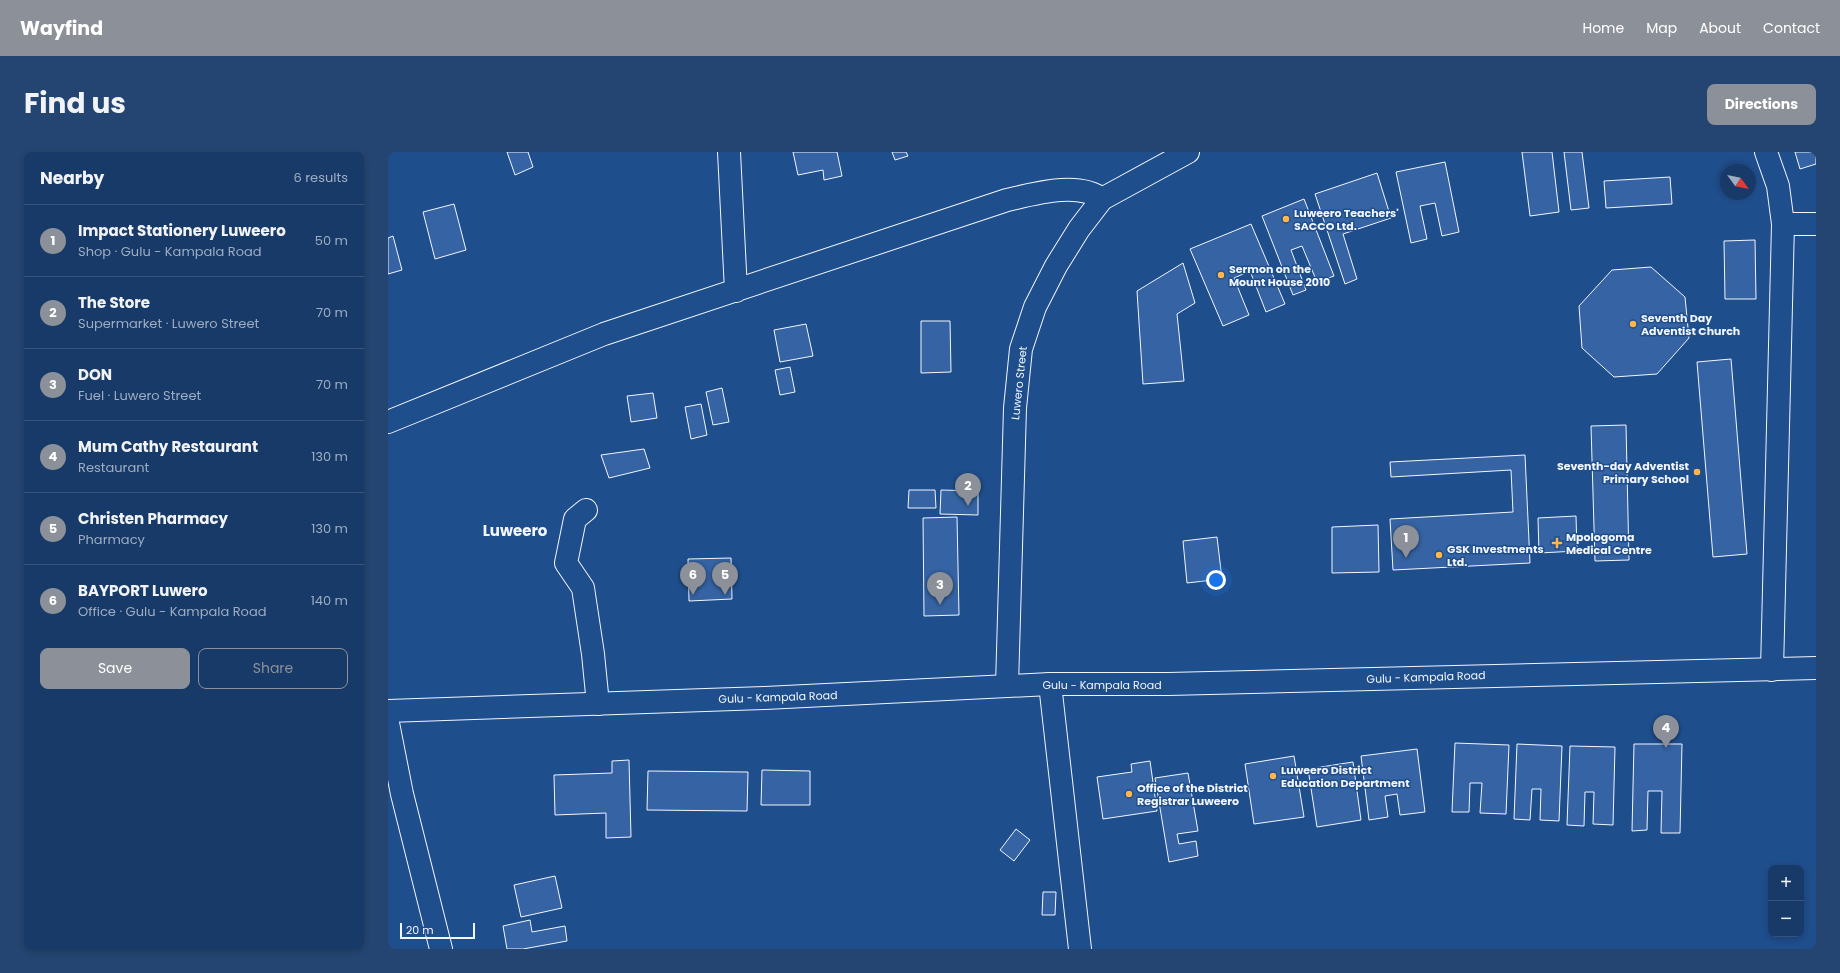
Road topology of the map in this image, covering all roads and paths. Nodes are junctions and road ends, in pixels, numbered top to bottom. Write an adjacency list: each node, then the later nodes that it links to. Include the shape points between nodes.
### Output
1 (729, 152): 7 (street)
2 (1188, 152): 4 (street, Luwero Street)
3 (1766, 152): 5 (street, via 1778,186)
4 (1102, 199): 7 (street, via 1097,195 1068,190 1007,200); 13 (street, Luwero Street, via 1056,266 1035,307 1021,349 1015,408)
5 (1783, 224): 6 (street); 11 (street)
6 (1816, 224)
7 (736, 291): 8 (street, via 604,334)
8 (388, 422)
9 (586, 510): 14 (street, via 575,519 566,563 583,588)
10 (1816, 668): 11 (street, Gulu - Kampala Road)
11 (1772, 670): 12 (street, Gulu - Kampala Road, via 1168,684)
12 (1050, 684): 13 (street, Gulu - Kampala Road); 18 (street)
13 (1007, 686): 14 (street, Gulu - Kampala Road)
14 (598, 704): 15 (street, Gulu - Kampala Road)
15 (388, 711)
16 (388, 723): 17 (street, via 402,794)
17 (441, 949)
18 (1080, 949)

